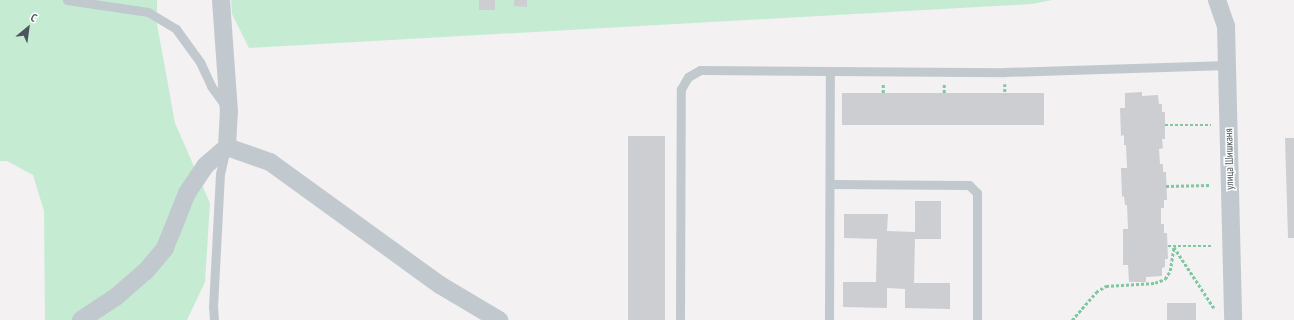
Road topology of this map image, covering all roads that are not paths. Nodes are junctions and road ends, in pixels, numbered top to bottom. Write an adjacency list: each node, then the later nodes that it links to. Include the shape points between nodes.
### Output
1 (68, 0): 6 (lane, via 148,12 176,29 200,62 211,86)
2 (221, 0): 6 (street)
3 (1217, 0): 4 (street, улица Шишканя, via 1226,26)
4 (1227, 65): 5 (lane, via 1005,72); 9 (street, улица Шишканя)
5 (830, 71): 8 (lane); 13 (lane, via 700,70 688,76 681,89)
6 (230, 112): 7 (street)
7 (227, 147): 10 (street, via 205,166 187,193 165,248 146,271); 11 (lane, via 220,174); 12 (street, via 270,162 440,284)
8 (830, 184): 14 (lane); 15 (lane, via 969,185 978,193)
9 (1225, 317)
10 (81, 320)
11 (214, 320)
12 (499, 320)
13 (680, 320)
14 (829, 320)
15 (977, 320)

